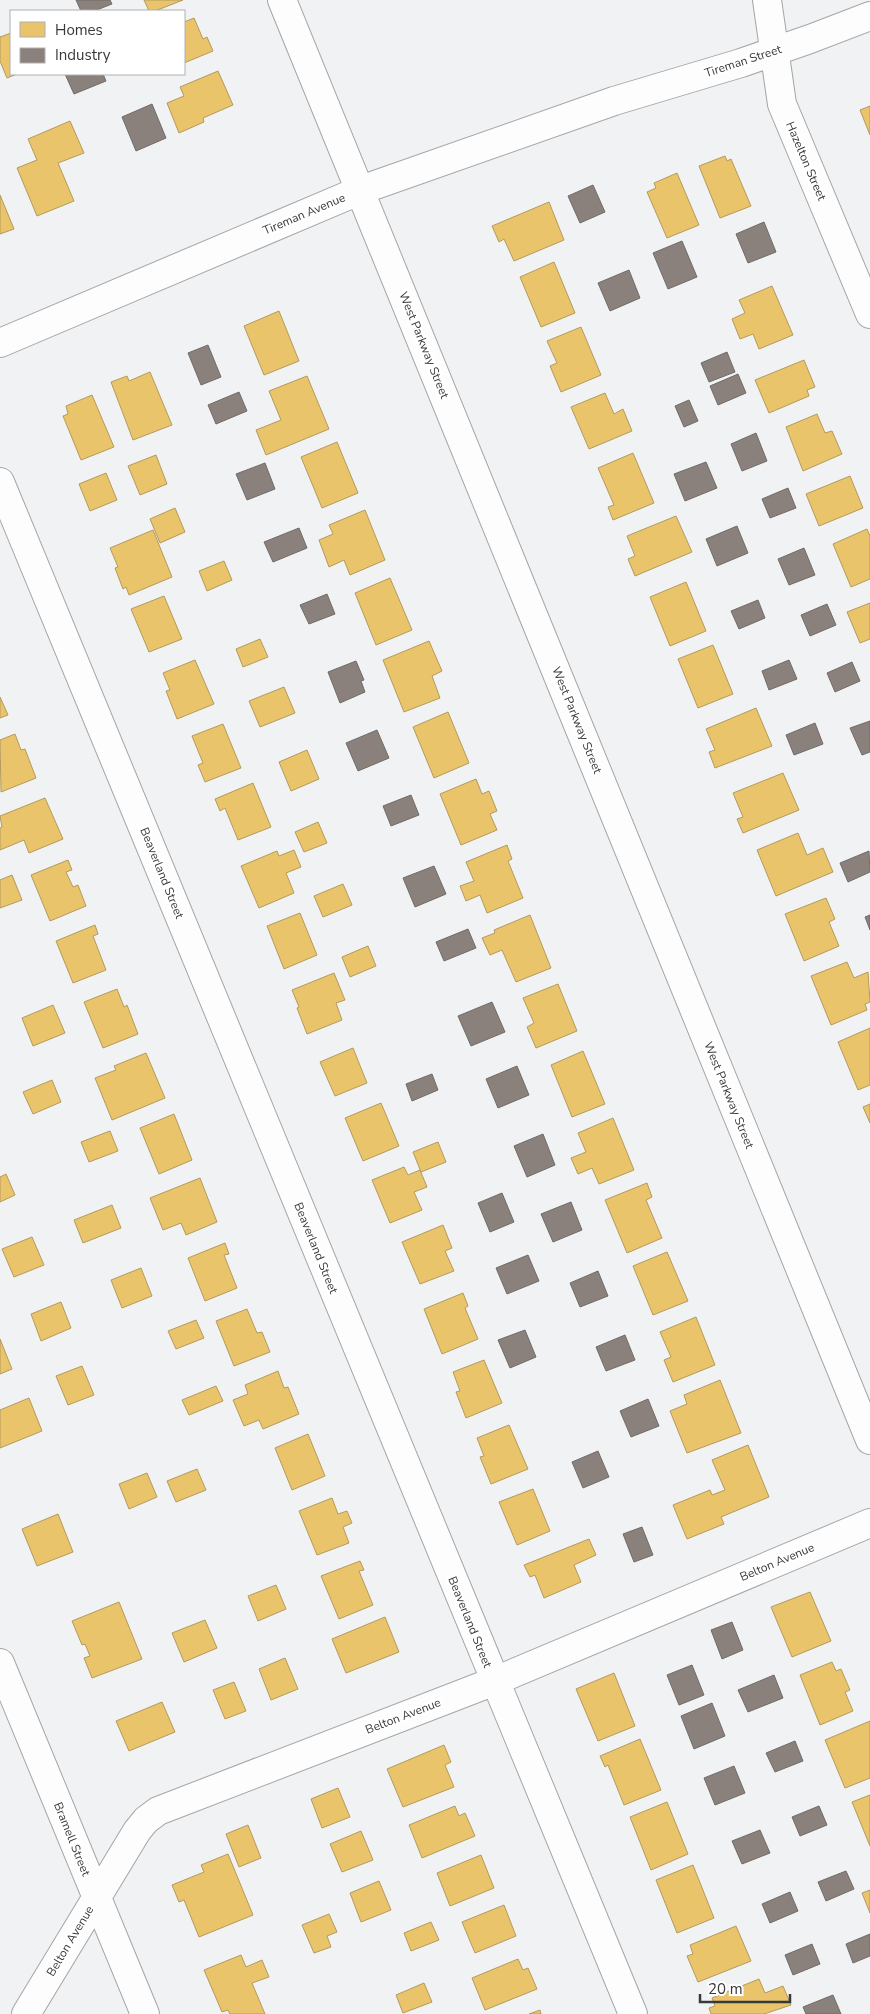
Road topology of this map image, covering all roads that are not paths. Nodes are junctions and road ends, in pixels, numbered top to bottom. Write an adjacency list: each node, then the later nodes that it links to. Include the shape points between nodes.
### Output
1 (282, 0): 6 (street, West Parkway Street)
2 (767, 0): 4 (street, Hazelton Street)
3 (870, 16): 4 (street, Tireman Street)
4 (775, 51): 5 (street, Tireman Street); 7 (street, Hazelton Street, via 782,104)
5 (614, 100): 6 (street, Tireman Avenue)
6 (361, 190): 8 (street, Tireman Avenue); 10 (street, West Parkway Street)
7 (870, 314)
8 (0, 343)
9 (0, 482): 13 (street, Beaverland Street)
10 (870, 1440)
11 (870, 1523): 13 (street, Belton Avenue)
12 (0, 1663): 14 (street, Bramell Street)
13 (495, 1681): 14 (street, Belton Avenue, via 158,1811 136,1831); 17 (street, Beaverland Street)
14 (97, 1897): 15 (street, Belton Avenue); 16 (street, Bramell Street)
15 (26, 2014)
16 (145, 2014)
17 (632, 2014)

